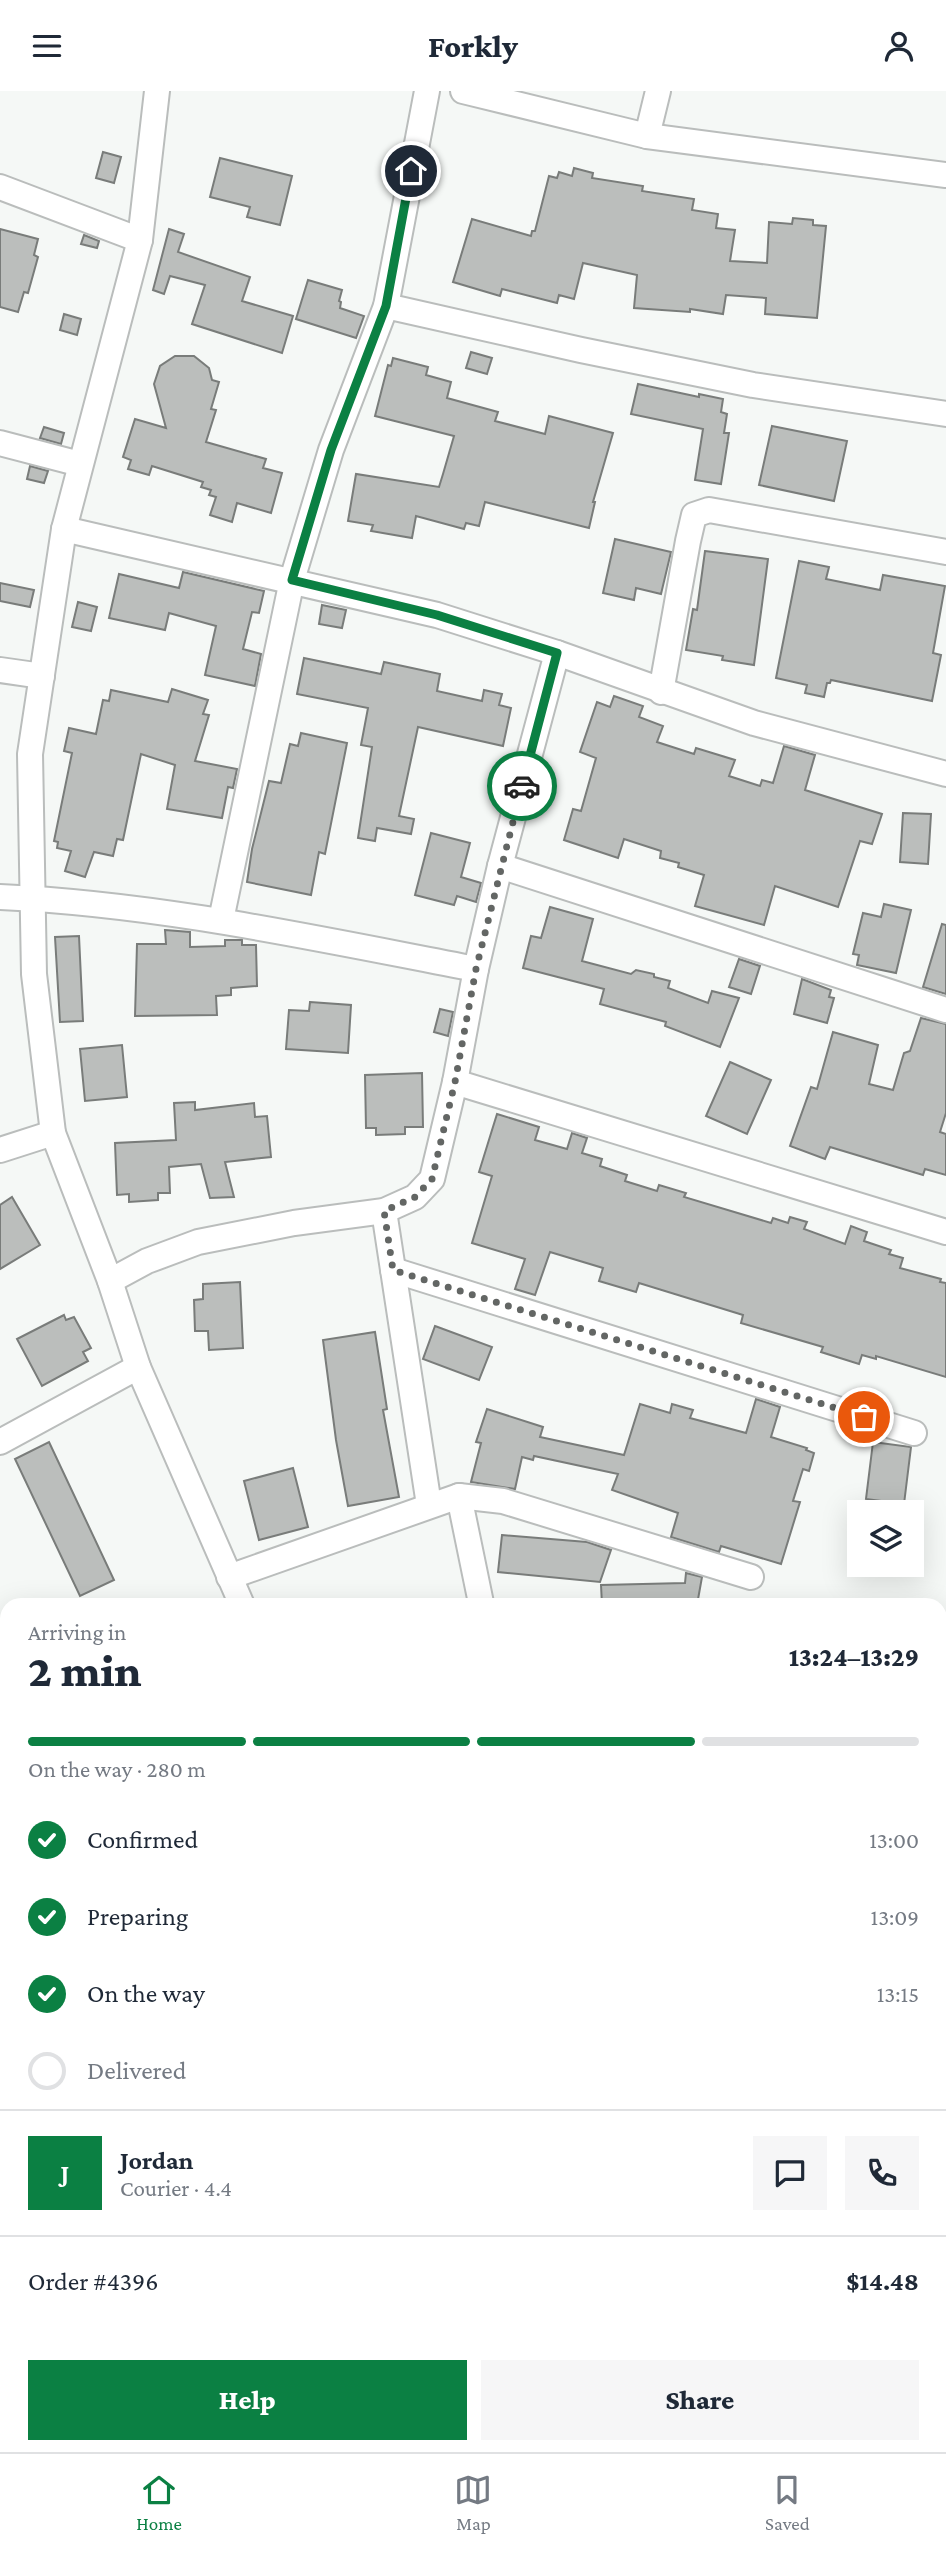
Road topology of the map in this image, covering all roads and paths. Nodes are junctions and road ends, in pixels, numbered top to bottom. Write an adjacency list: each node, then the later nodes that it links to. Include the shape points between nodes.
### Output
1 (157, 91): 8 (street)
2 (427, 91): 9 (street)
3 (463, 91): 5 (street)
4 (658, 91): 5 (street)
5 (647, 137): 6 (street)
6 (946, 175)
7 (0, 187): 8 (street)
8 (140, 240): 12 (street)
9 (386, 306): 10 (street, via 753,386); 15 (street, via 331,450)
10 (946, 414)
11 (0, 443): 12 (street)
12 (80, 464): 13 (street)
13 (64, 529): 15 (street); 18 (street)
14 (946, 552): 19 (street, via 709,510 694,515)
15 (292, 580): 16 (street, via 437,615); 24 (street)
16 (557, 653): 19 (street); 21 (street)
17 (0, 670): 18 (street)
18 (42, 676): 23 (street, via 30,754)
19 (661, 692): 20 (street, via 754,723)
20 (946, 774)
21 (500, 866): 25 (street); 26 (street)
22 (0, 897): 23 (street)
23 (33, 898): 24 (street); 28 (street, via 34,974)
24 (221, 920): 25 (street)
25 (476, 969): 27 (street)
26 (946, 1010)
27 (455, 1082): 30 (street, via 432,1179 415,1197); 31 (street)
28 (53, 1133): 29 (street); 33 (street)
29 (0, 1150)
30 (384, 1211): 32 (street); 33 (street, via 198,1242)
31 (946, 1232)
32 (393, 1270): 35 (street); 38 (street)
33 (110, 1280): 34 (street)
34 (138, 1367): 36 (street); 39 (street)
35 (914, 1433)
36 (0, 1441)
37 (459, 1496): 38 (street); 40 (street, via 503,1501); 42 (street)
38 (429, 1505): 39 (street)
39 (229, 1577): 41 (street)
40 (751, 1577)
41 (239, 1598)
42 (480, 1598)

